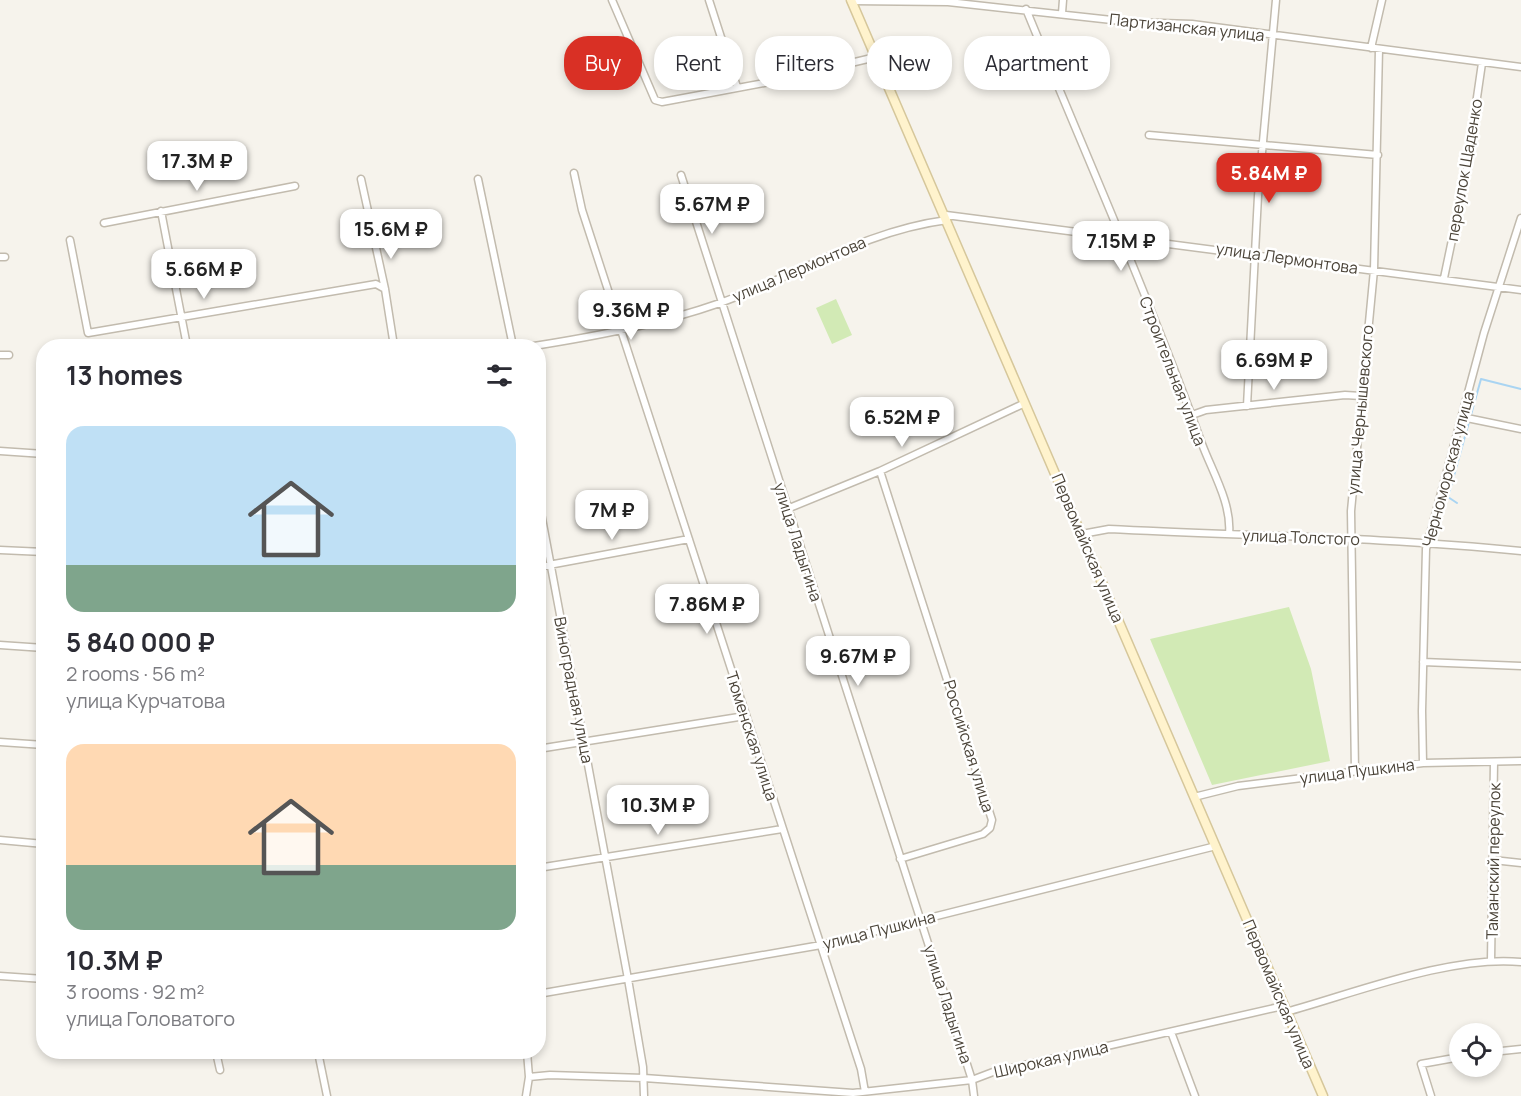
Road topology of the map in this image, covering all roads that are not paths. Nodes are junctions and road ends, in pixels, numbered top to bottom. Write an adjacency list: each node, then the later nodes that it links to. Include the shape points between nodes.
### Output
1 (612, 0): 17 (street, via 655,100 662,102)
2 (709, 0): 10 (street)
3 (1063, 0): 8 (street)
4 (1276, 0): 9 (street)
5 (1382, 0): 12 (street, улица Чернышевского)
6 (851, 1): 7 (street, Партизанская улица, via 948,2); 11 (street, Первомайская улица)
7 (1026, 9): 8 (street, Партизанская улица); 31 (street, Строительная улица)
8 (1062, 13): 9 (street, Партизанская улица)
9 (1272, 35): 12 (street, Партизанская улица); 20 (street)
10 (721, 36)
11 (867, 37)
12 (1375, 48): 14 (street, Партизанская улица); 21 (street, улица Чернышевского)
13 (867, 59): 16 (street)
14 (1482, 63): 15 (street, Партизанская улица); 35 (street, переулок Щаденко, via 1466,173)
15 (1521, 67)
16 (743, 86)
17 (722, 90)
18 (890, 90): 28 (street, Первомайская улица)
19 (1149, 135): 20 (street)
20 (1262, 144): 21 (street); 33 (street)
21 (1378, 155): 34 (street, улица Чернышевского)
22 (574, 173): 41 (street, Тюменская улица, via 582,210)
23 (681, 175): 39 (street, улица Ладыгина)
24 (361, 179): 37 (street)
25 (478, 179): 44 (street)
26 (294, 186): 27 (street)
27 (160, 211): 30 (street); 40 (street)
28 (946, 218): 31 (street, улица Лермонтова); 39 (street, улица Лермонтова, via 886,232); 49 (street, Первомайская улица)
29 (1521, 218): 36 (street, Черноморская улица)
30 (104, 223)
31 (1119, 236): 33 (street, улица Лермонтова); 51 (street, Строительная улица)
32 (70, 240): 40 (street, via 88,333)
33 (1254, 254): 34 (street, улица Лермонтова); 50 (street)
34 (1374, 270): 35 (street, улица Лермонтова); 48 (street, улица Чернышевского)
35 (1444, 278): 36 (street, улица Лермонтова)
36 (1499, 286): 38 (street, улица Лермонтова); 52 (street, Черноморская улица)
37 (386, 289): 40 (street, via 376,284); 43 (street)
38 (1521, 290)
39 (721, 303): 41 (street, улица Лермонтова); 57 (street, улица Ладыгина)
40 (180, 316): 42 (street)
41 (622, 332): 45 (street, улица Лермонтова); 61 (street, Тюменская улица)
42 (185, 339)
43 (393, 339)
44 (512, 339)
45 (546, 344)
46 (0, 355): 47 (street)
47 (9, 355)
48 (1361, 396): 50 (street); 60 (street, улица Чернышевского)
49 (1025, 403): 56 (street); 58 (street, Первомайская улица)
50 (1247, 406): 51 (street)
51 (1192, 415): 59 (street, Строительная улица, via 1226,506)
52 (1467, 418): 53 (street); 62 (street, Черноморская улица)
53 (1521, 429)
54 (0, 451): 55 (street)
55 (36, 453)
56 (880, 471): 57 (street); 88 (street, Российская улица, via 992,820 983,834)
57 (787, 509): 88 (street, улица Ладыгина)
58 (1082, 534): 59 (street, улица Толстого, via 1109,529); 82 (street, Первомайская улица)
59 (1229, 534): 60 (street, улица Толстого)
60 (1351, 538): 62 (street, улица Толстого); 81 (street, улица Чернышевского)
61 (689, 539): 67 (street); 73 (street, Тюменская улица)
62 (1428, 541): 65 (street, улица Толстого); 71 (street, Черноморская улица)
63 (546, 542): 67 (street, Виноградная улица)
64 (0, 550): 66 (street)
65 (1521, 551)
66 (36, 552)
67 (550, 565): 68 (street); 75 (street, Виноградная улица)
68 (546, 566)
69 (0, 645): 70 (street)
70 (36, 647)
71 (1423, 662): 72 (street); 80 (street, Черноморская улица)
72 (1521, 666)
73 (745, 716): 75 (street); 83 (street, Тюменская улица)
74 (0, 742): 76 (street)
75 (584, 742): 77 (street); 87 (street, Виноградная улица)
76 (36, 744)
77 (546, 748)
78 (1521, 761): 79 (street, улица Пушкина)
79 (1494, 762): 80 (street, улица Пушкина); 89 (street, Таманский переулок)
80 (1424, 763): 81 (street, улица Пушкина)
81 (1355, 771): 82 (street, улица Пушкина, via 1238,786)
82 (1194, 797): 86 (street, Первомайская улица)
83 (782, 829): 87 (street); 93 (street, Тюменская улица)
84 (0, 840): 85 (street)
85 (36, 843)
86 (1216, 846): 92 (street, улица Пушкина); 100 (street, Первомайская улица)
87 (605, 856): 91 (street); 98 (street, Виноградная улица)
88 (900, 859): 92 (street, улица Ладыгина)
89 (1493, 860): 90 (street); 94 (street, Таманский переулок)
90 (1521, 863)
91 (546, 867)
92 (921, 920): 93 (street, улица Пушкина); 111 (street, улица Ладыгина)
93 (821, 945): 98 (street, улица Пушкина); 112 (street, Тюменская улица, via 861,1069)
94 (1491, 961): 95 (street, Широкая улица); 100 (street, Широкая улица, via 1412,976)
95 (1521, 962)
96 (0, 976): 97 (street)
97 (36, 978)
98 (628, 979): 99 (street, улица Пушкина); 110 (street, Виноградная улица)
99 (546, 993)
100 (1285, 1009): 101 (street, Широкая улица); 118 (street, Первомайская улица)
101 (1171, 1032): 111 (street, Широкая улица); 117 (street)
102 (1521, 1048): 103 (street)
103 (1503, 1050)
104 (217, 1059): 108 (street)
105 (319, 1059): 113 (street)
106 (527, 1059): 109 (street)
107 (1449, 1059): 119 (street, via 1421,1064)
108 (219, 1070)
109 (529, 1077): 110 (street, Широкая улица); 114 (street)
110 (644, 1078): 112 (street, Широкая улица); 115 (street, Виноградная улица)
111 (972, 1080): 112 (street, Широкая улица); 116 (street, улица Ладыгина)
112 (863, 1094)
113 (327, 1096)
114 (526, 1096)
115 (644, 1096)
116 (974, 1096)
117 (1195, 1096)
118 (1323, 1096)
119 (1431, 1096)

